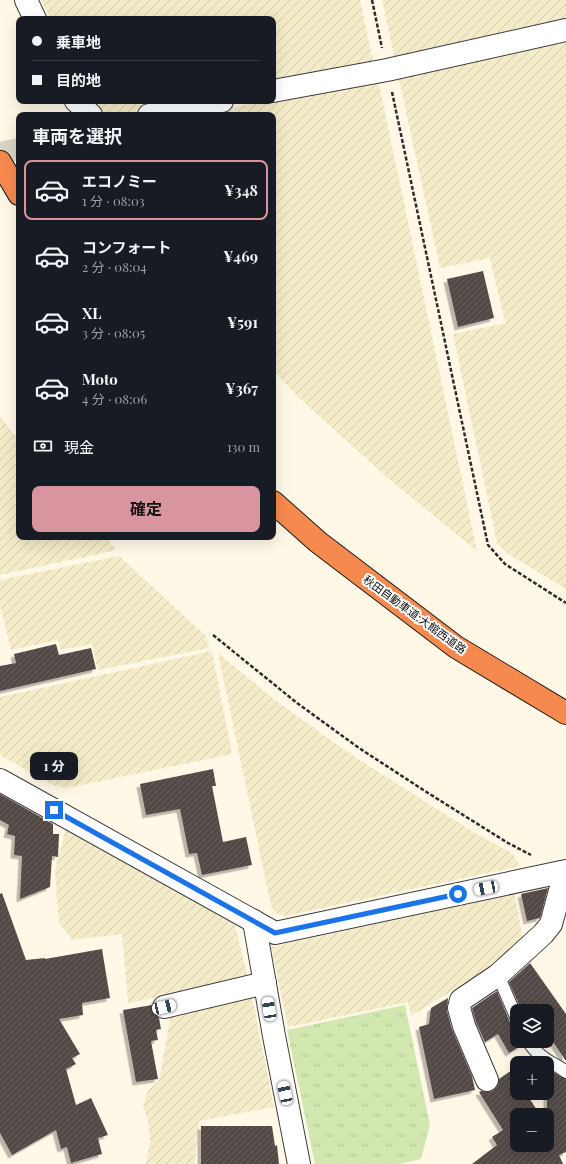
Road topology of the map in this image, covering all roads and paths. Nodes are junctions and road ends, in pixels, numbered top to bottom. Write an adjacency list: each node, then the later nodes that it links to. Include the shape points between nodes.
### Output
1 (26, 0): 3 (street)
2 (372, 0): 5 (path)
3 (34, 16)
4 (566, 30): 5 (street)
5 (387, 70): 6 (street); 14 (path, via 488,545 505,564)
6 (276, 90)
7 (79, 104): 9 (street)
8 (206, 104): 10 (street)
9 (88, 112)
10 (165, 112)
11 (0, 162): 12 (highway)
12 (16, 189)
13 (276, 505): 16 (highway, 秋田自動車道;大館西道路, via 318,542 456,647)
14 (566, 603)
15 (213, 635): 18 (path, via 297,703 359,748 508,843)
16 (566, 713)
17 (0, 780): 19 (street)
18 (564, 872): 19 (street, via 275,933); 20 (street, via 551,924)
19 (254, 922): 21 (street)
20 (498, 976): 22 (lane); 26 (street, via 461,1000 459,1008)
21 (265, 983): 23 (street); 27 (street)
22 (510, 1004)
23 (164, 1007)
24 (533, 1048): 25 (lane)
25 (566, 1072)
26 (487, 1080)
27 (300, 1164)

